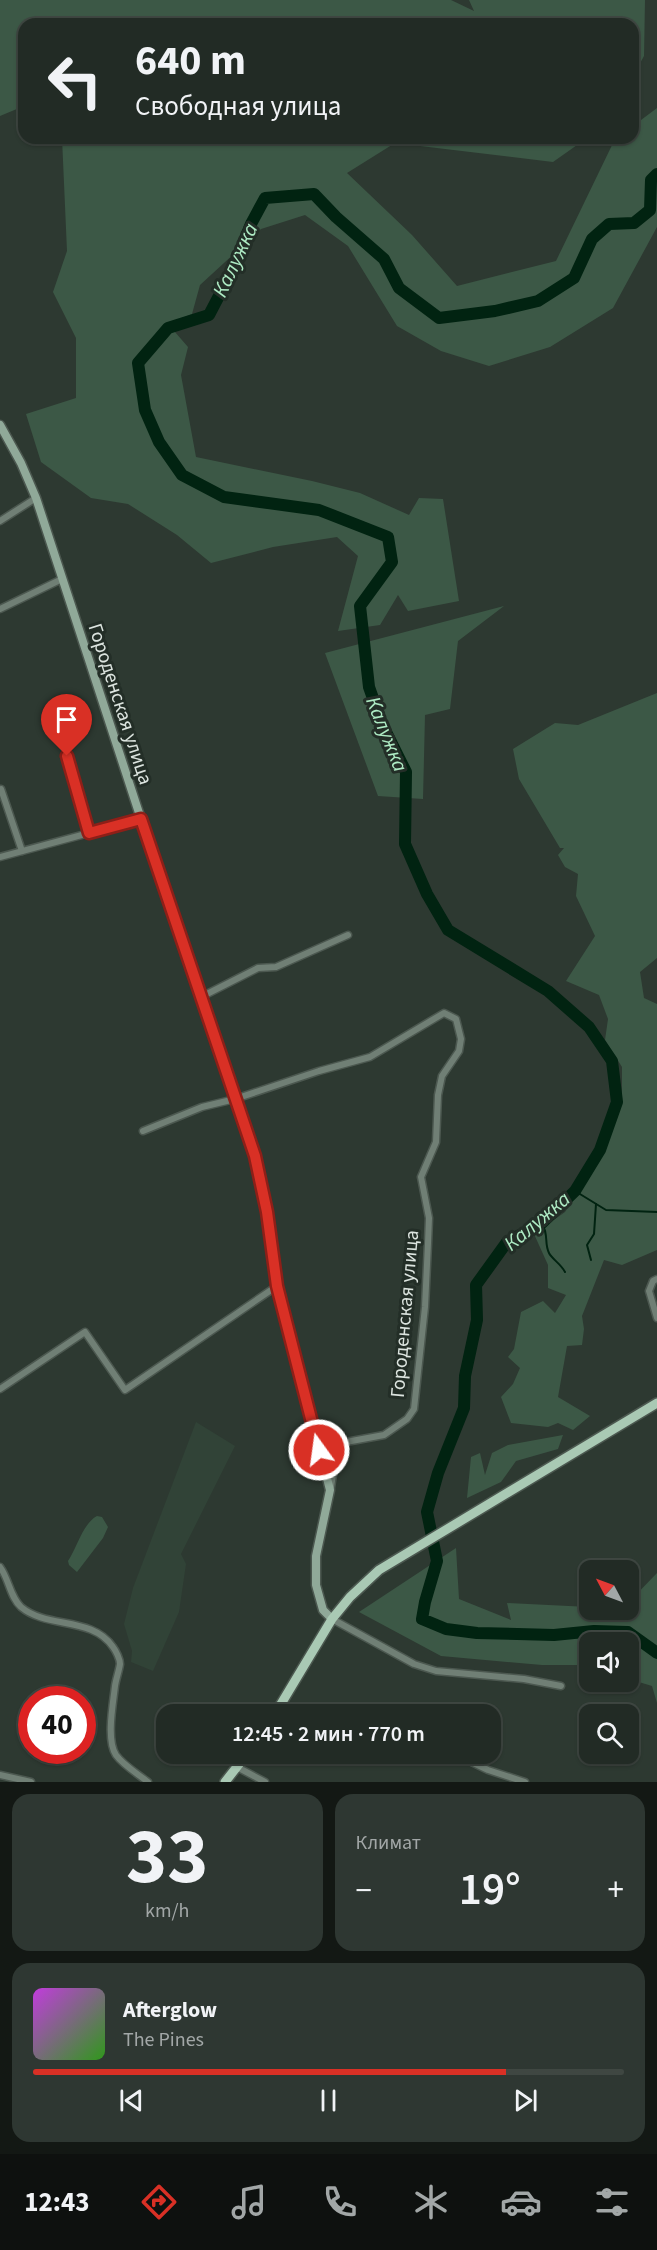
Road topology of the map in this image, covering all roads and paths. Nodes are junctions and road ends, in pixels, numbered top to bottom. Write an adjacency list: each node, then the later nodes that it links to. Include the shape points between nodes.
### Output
1 (0, 425): 2 (street, Городенская улица)
2 (3, 438): 3 (street, Городенская улица, via 21,463)
3 (36, 498): 4 (street); 5 (street, Городенская улица)
4 (0, 521)
5 (62, 579): 6 (street); 9 (street, Городенская улица)
6 (0, 609)
7 (67, 756): 10 (street)
8 (1, 789): 11 (street)
9 (141, 819): 10 (street); 14 (street, Городенская улица)
10 (89, 833): 11 (street)
11 (22, 851): 12 (street)
12 (0, 857)
13 (348, 935): 14 (street, via 276,967 258,969)
14 (201, 997): 15 (street, Городенская улица)
15 (235, 1099): 16 (street, Городенская улица, via 202,1107); 18 (street, Городенская улица, via 255,1156); 22 (street, Городенская улица, via 370,1057 444,1013 452,1015 459,1025 459,1051 442,1076 436,1142 421,1177 429,1218 426,1307 414,1408 407,1419 384,1435 346,1442 337,1450)
16 (143, 1131)
17 (657, 1279): 19 (street, via 649,1291)
18 (277, 1286): 20 (street, via 125,1390 85,1332); 22 (street, Городенская улица)
19 (657, 1318)
20 (0, 1389)
21 (657, 1403): 24 (main road, via 379,1570)
22 (330, 1490): 24 (street, Городенская улица, via 316,1556 316,1585 323,1610)
23 (0, 1567): 32 (street, via 20,1606 30,1613 88,1628 112,1646 120,1662 111,1738 116,1755)
24 (332, 1619): 25 (street, via 414,1665); 26 (main road)
25 (561, 1686)
26 (281, 1704)
27 (240, 1764): 29 (main road)
28 (476, 1764): 35 (street)
29 (237, 1767): 33 (main road); 34 (street)
30 (0, 1775): 31 (street)
31 (31, 1782)
32 (148, 1782)
33 (225, 1782)
34 (265, 1782)
35 (525, 1782)

